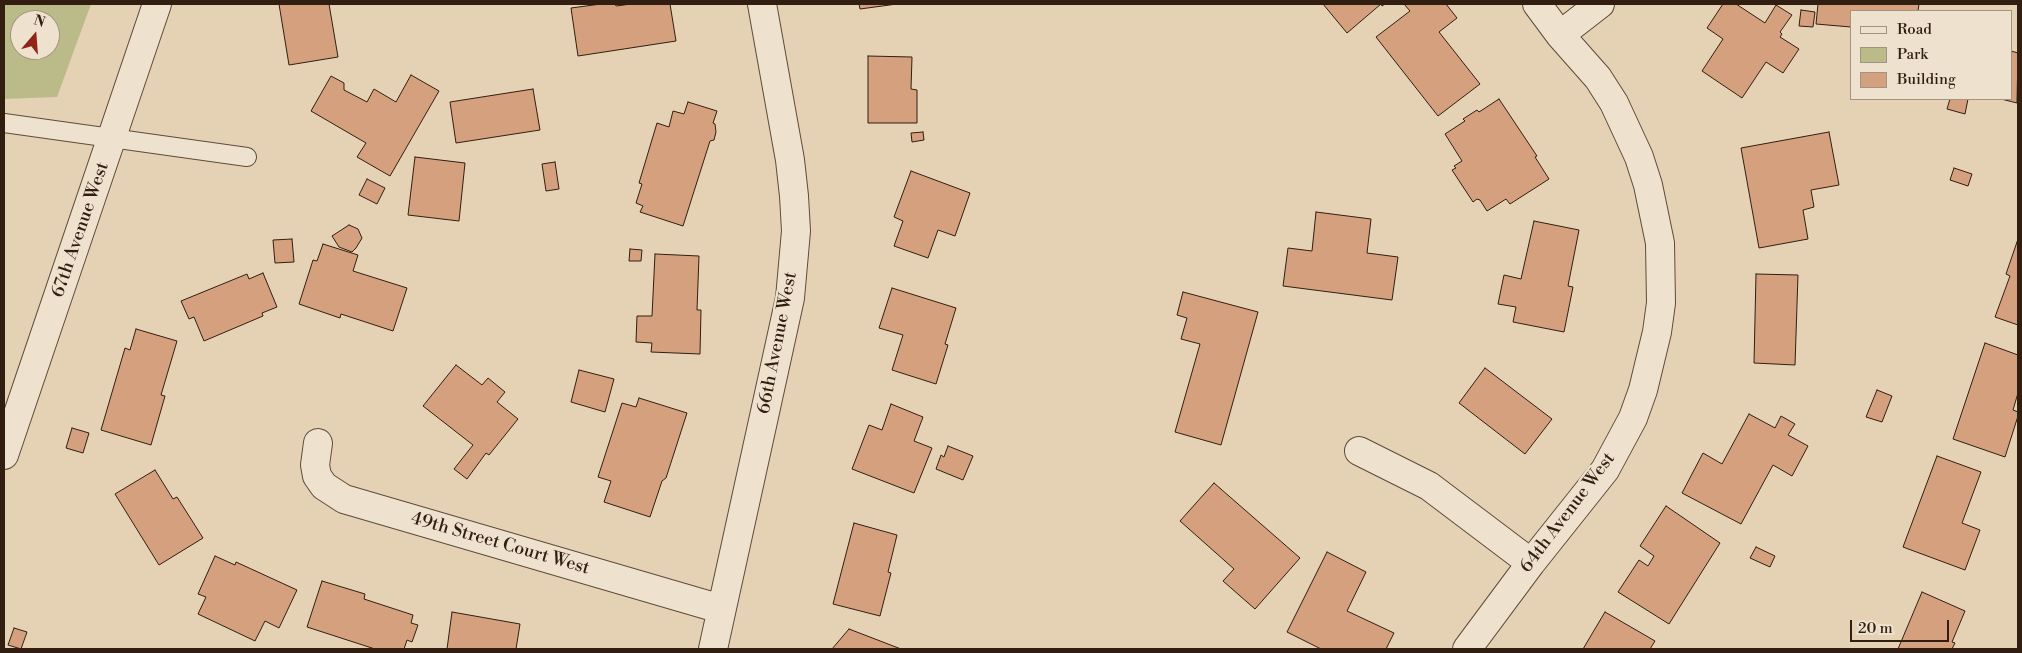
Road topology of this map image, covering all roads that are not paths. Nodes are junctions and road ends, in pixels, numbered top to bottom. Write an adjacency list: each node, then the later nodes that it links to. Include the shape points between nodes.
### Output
1 (157, 4): 7 (street, 67th Avenue West)
2 (762, 4): 13 (street, 66th Avenue West, via 790,160 796,231 790,298)
3 (1537, 4): 5 (street, 64th Avenue West)
4 (1600, 4): 5 (street)
5 (1560, 35): 12 (street, 64th Avenue West, via 1598,78 1614,103 1639,157 1660,243 1661,303 1655,342 1633,418 1605,470)
6 (4, 123): 7 (lane)
7 (113, 136): 8 (lane); 11 (street, 67th Avenue West)
8 (247, 156)
9 (318, 443): 13 (street, 49th Street Court West, via 317,476 324,486 344,499)
10 (1359, 450): 12 (street, via 1429,486)
11 (4, 455)
12 (1531, 563): 15 (street, 64th Avenue West)
13 (722, 609): 14 (street, 66th Avenue West)
14 (712, 649)
15 (1467, 649)

